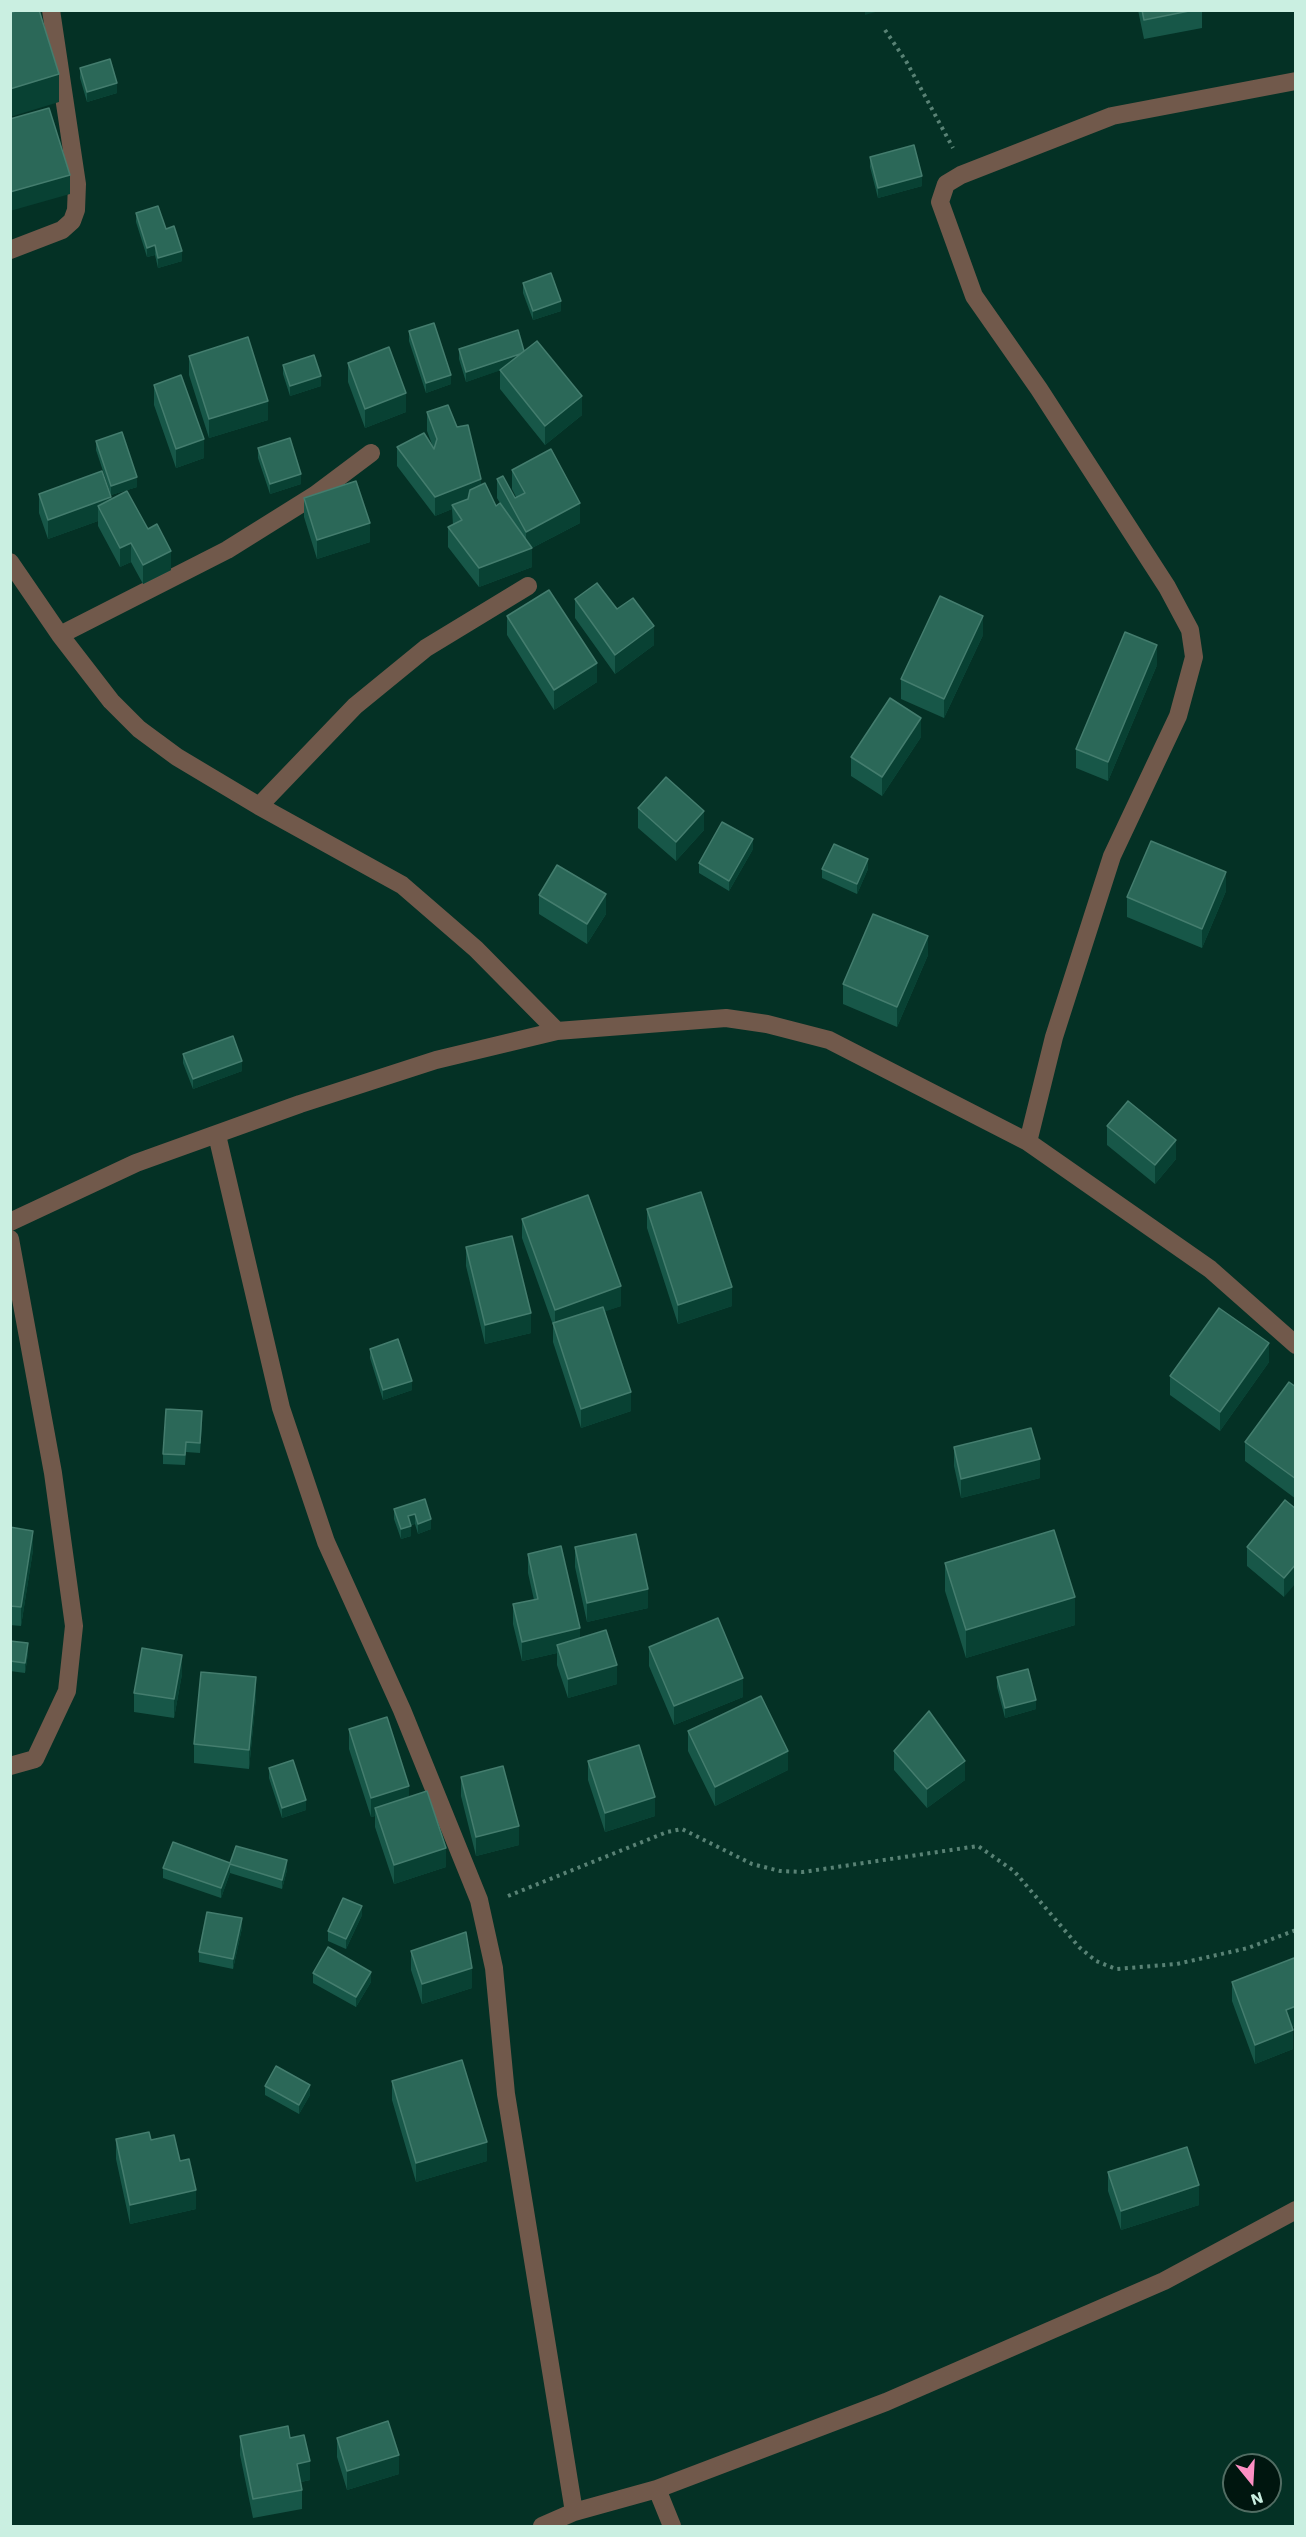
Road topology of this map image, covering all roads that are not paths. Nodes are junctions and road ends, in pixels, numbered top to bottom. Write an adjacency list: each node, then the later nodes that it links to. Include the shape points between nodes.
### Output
1 (51, 10): 3 (street, via 77,184 76,210 72,221 62,230)
2 (1296, 81): 11 (street, via 1112,116 967,172 946,184 940,202 974,296 1167,587 1190,630 1194,657 1178,716 1112,856 1054,1037)
3 (10, 250)
4 (371, 453): 7 (street, via 315,495 228,550)
5 (10, 562): 7 (street)
6 (528, 586): 8 (street, via 426,648 355,706)
7 (60, 635): 8 (street, via 111,701 139,729 177,757)
8 (259, 806): 9 (street, via 402,885 476,949)
9 (556, 1030): 10 (street, via 436,1060); 11 (street, via 726,1018 767,1024 829,1040)
10 (217, 1135): 12 (street, via 136,1163); 18 (street, via 281,1408 326,1542 402,1710 480,1908 494,1968 506,2094)
11 (1028, 1142): 14 (street, via 1210,1269)
12 (13, 1217)
13 (10, 1239): 15 (street, via 53,1473 74,1626 68,1691 35,1759)
14 (1296, 1345)
15 (10, 1766)
16 (1296, 2210): 17 (street, via 1164,2281 907,2393)
17 (657, 2489): 18 (street); 20 (street)
18 (574, 2512): 19 (street)
19 (542, 2526)
20 (672, 2526)

